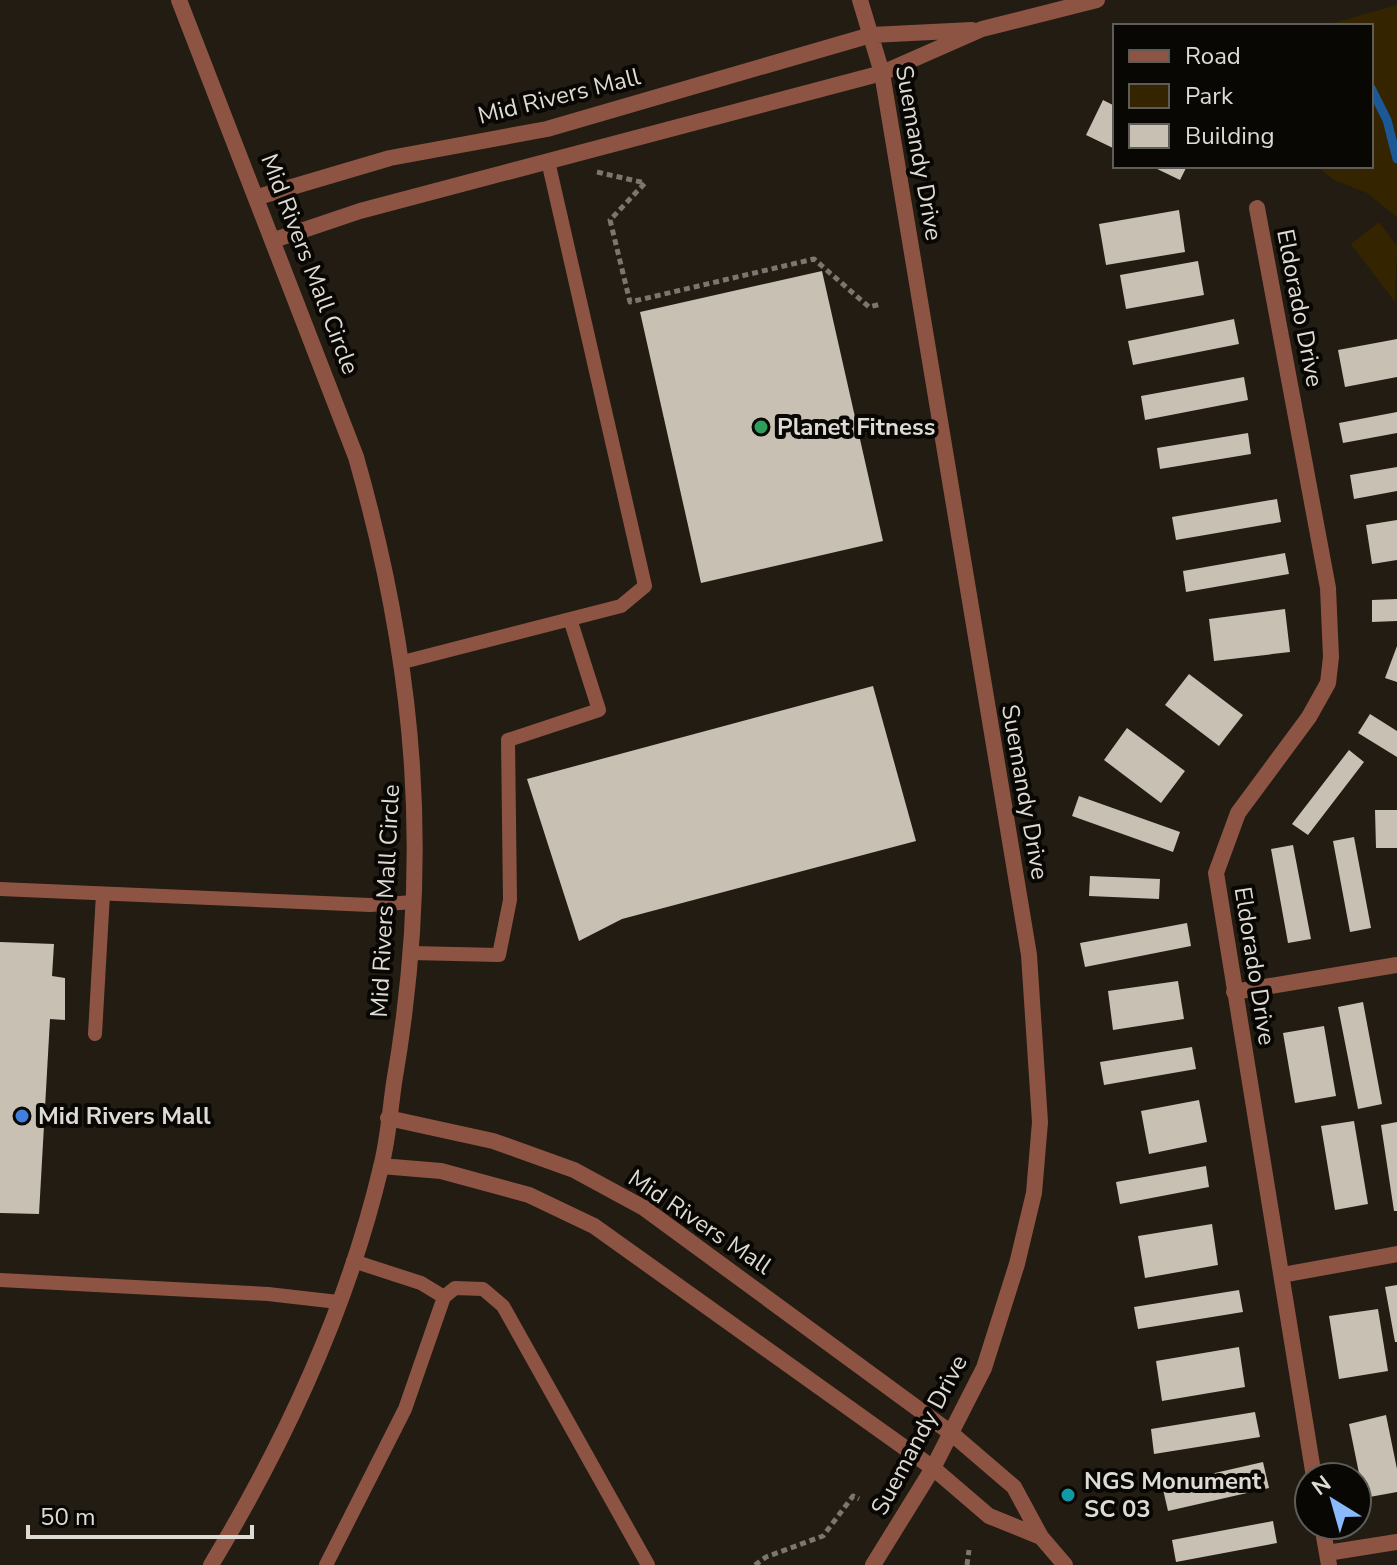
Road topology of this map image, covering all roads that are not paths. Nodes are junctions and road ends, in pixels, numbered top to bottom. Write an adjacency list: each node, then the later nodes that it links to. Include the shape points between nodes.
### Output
1 (179, 0): 8 (street, Mid Rivers Mall Circle)
2 (860, 0): 5 (street, Suemandy Drive)
3 (1097, 0): 4 (street)
4 (982, 29): 5 (street, Mid Rivers Mall); 6 (street)
5 (871, 35): 6 (street, Suemandy Drive); 8 (street, Mid Rivers Mall, via 547,129 390,158)
6 (882, 73): 7 (street); 28 (street, Suemandy Drive, via 1029,955 1039,1080 1036,1172 1017,1264 984,1368)
7 (548, 161): 10 (street, via 360,211); 11 (lane, via 645,586 621,606)
8 (258, 197): 10 (street, Mid Rivers Mall Circle)
9 (1257, 208): 18 (street, Eldorado Drive, via 1328,588 1331,645 1322,695 1238,813 1216,873)
10 (274, 240): 12 (street, Mid Rivers Mall Circle, via 348,429 378,533)
11 (570, 619): 12 (lane); 16 (lane, via 599,710 508,740 510,900 499,955)
12 (403, 662): 15 (street, Mid Rivers Mall Circle, via 415,773)
13 (0, 889): 14 (lane)
14 (103, 894): 15 (lane, via 370,905); 19 (lane)
15 (414, 902): 16 (street, Mid Rivers Mall Circle)
16 (411, 953): 20 (street, Mid Rivers Mall Circle)
17 (1397, 965): 18 (street)
18 (1234, 992): 24 (street, Eldorado Drive)
19 (95, 1034)
20 (388, 1118): 21 (street, Mid Rivers Mall Circle); 28 (street, Mid Rivers Mall, via 493,1141 574,1170 644,1208)
21 (381, 1166): 23 (street, Mid Rivers Mall Circle); 30 (street, via 441,1171 529,1195 594,1226)
22 (1397, 1254): 24 (street)
23 (353, 1261): 26 (lane, via 421,1283); 27 (street, Mid Rivers Mall Circle)
24 (1282, 1275): 29 (street, Eldorado Drive)
25 (0, 1280): 27 (lane)
26 (444, 1297): 35 (lane, via 405,1409); 36 (lane, via 455,1288 483,1289 503,1306)
27 (338, 1302): 34 (street, Mid Rivers Mall Circle, via 255,1492)
28 (951, 1433): 30 (street, Suemandy Drive); 31 (street, Mid Rivers Mall, via 1014,1487)
29 (1311, 1461)
30 (933, 1468): 31 (street, via 989,1516); 37 (street, Suemandy Drive)
31 (1041, 1537): 38 (street, Mid Rivers Mall)
32 (1397, 1542): 33 (street)
33 (1328, 1559)
34 (211, 1565)
35 (326, 1565)
36 (648, 1565)
37 (873, 1565)
38 (1065, 1565)

